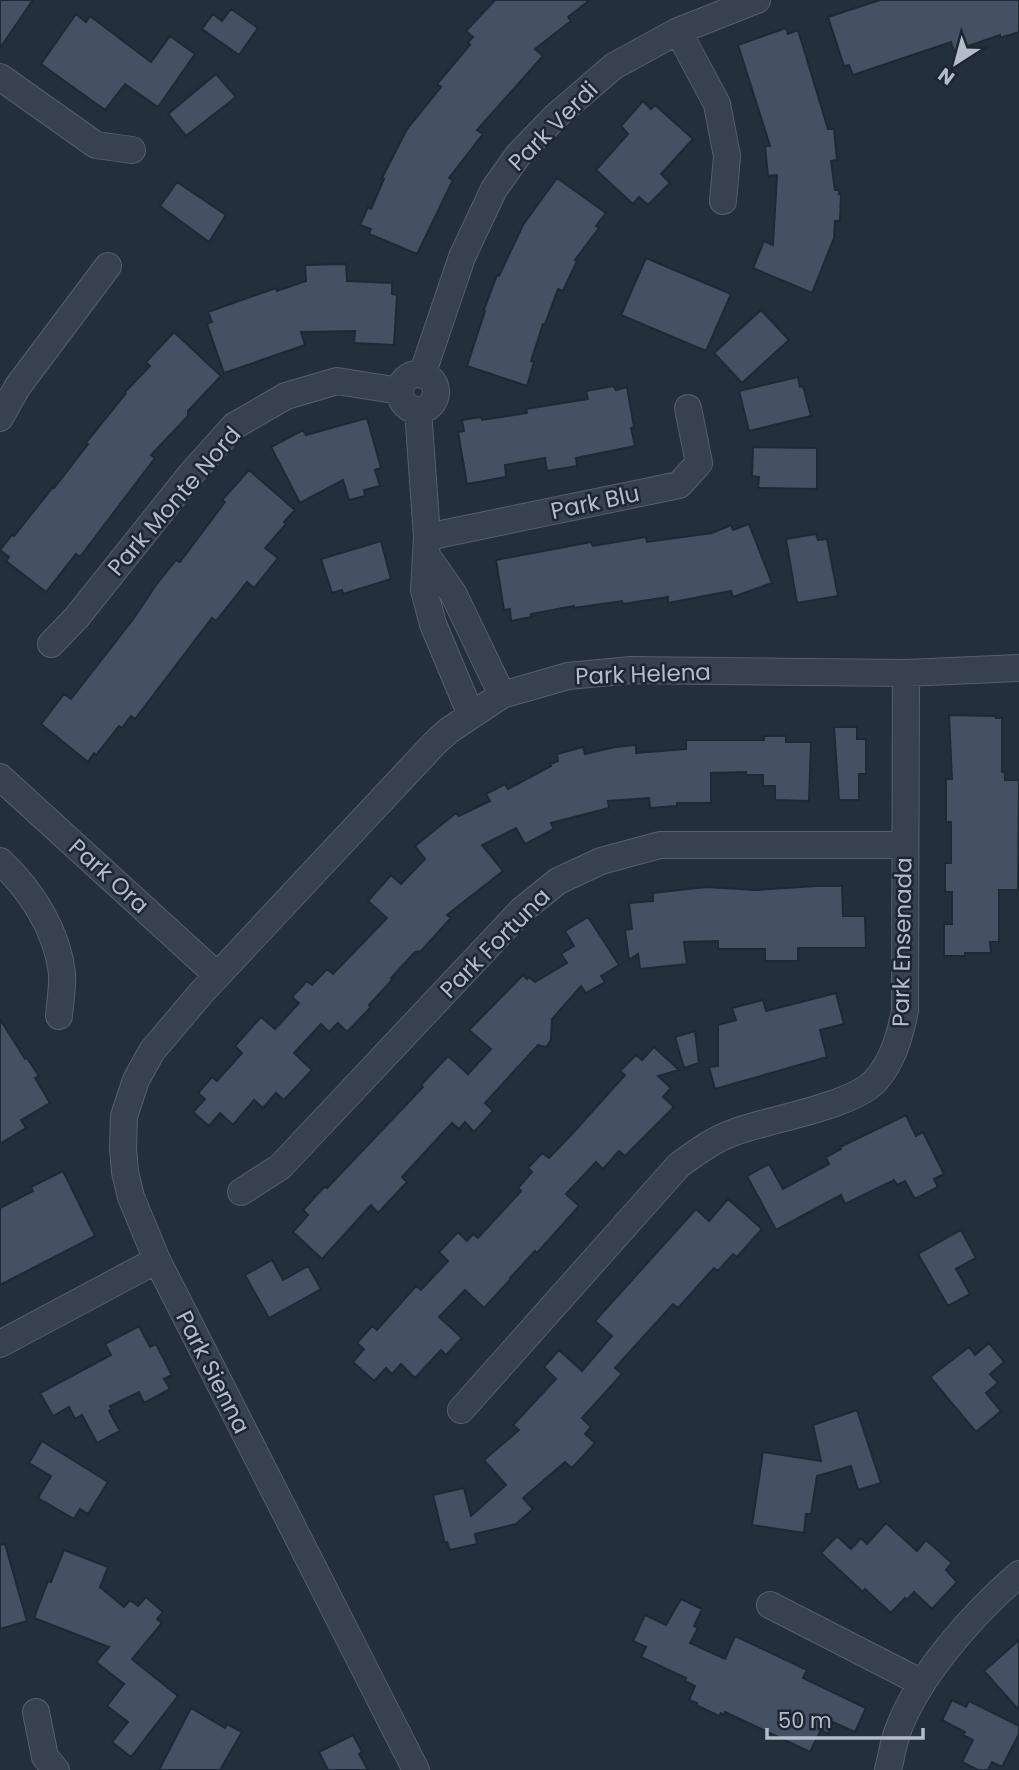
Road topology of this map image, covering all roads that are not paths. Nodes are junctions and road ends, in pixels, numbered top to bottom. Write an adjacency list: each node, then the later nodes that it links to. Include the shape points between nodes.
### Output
1 (757, 0): 2 (street, Park Verdi)
2 (678, 31): 5 (street, via 717,104 727,156); 7 (street, Park Verdi, via 614,66 519,154 494,189 462,257)
3 (0, 77): 4 (street, via 96,145)
4 (132, 150)
5 (723, 201)
6 (108, 266): 11 (street, via 18,386)
7 (422, 374): 8 (street, via 410,376); 10 (street, via 436,391 429,406)
8 (400, 391): 10 (street, via 403,402); 13 (street, Park Monte Nord, via 337,381 286,396 234,426)
9 (688, 408): 12 (street, Park Blu, via 699,463 679,485)
10 (418, 410): 12 (street)
11 (0, 418)
12 (427, 547): 16 (street); 17 (street, via 427,607)
13 (51, 644)
14 (1019, 668): 15 (street, Park Helena)
15 (906, 673): 16 (street, Park Helena, via 631,670 568,676); 19 (street, Park Ensenada)
16 (502, 695): 17 (street, Park Helena)
17 (471, 715): 21 (street, Park Helena, via 434,744)
18 (0, 777): 21 (street, Park Ora)
19 (904, 845): 23 (street, Park Fortuna, via 660,845 601,861 558,881 522,910 280,1167); 26 (street, Park Ensenada, via 905,1011 900,1038 876,1081 855,1097 733,1132 679,1165)
20 (0, 861): 22 (street, via 26,888 48,925 62,973)
21 (217, 975): 24 (street, Park Sienna, via 152,1051 135,1080 124,1116 123,1148 131,1197)
22 (59, 1016)
23 (241, 1192)
24 (157, 1260): 25 (street); 32 (street, Park Sienna)
25 (0, 1344)
26 (461, 1410)
27 (1019, 1574): 29 (street, via 954,1640)
28 (770, 1605): 29 (street)
29 (922, 1683): 33 (street, via 897,1732)
30 (36, 1713): 31 (street, via 45,1757)
31 (56, 1770)
32 (416, 1770)
33 (888, 1770)

